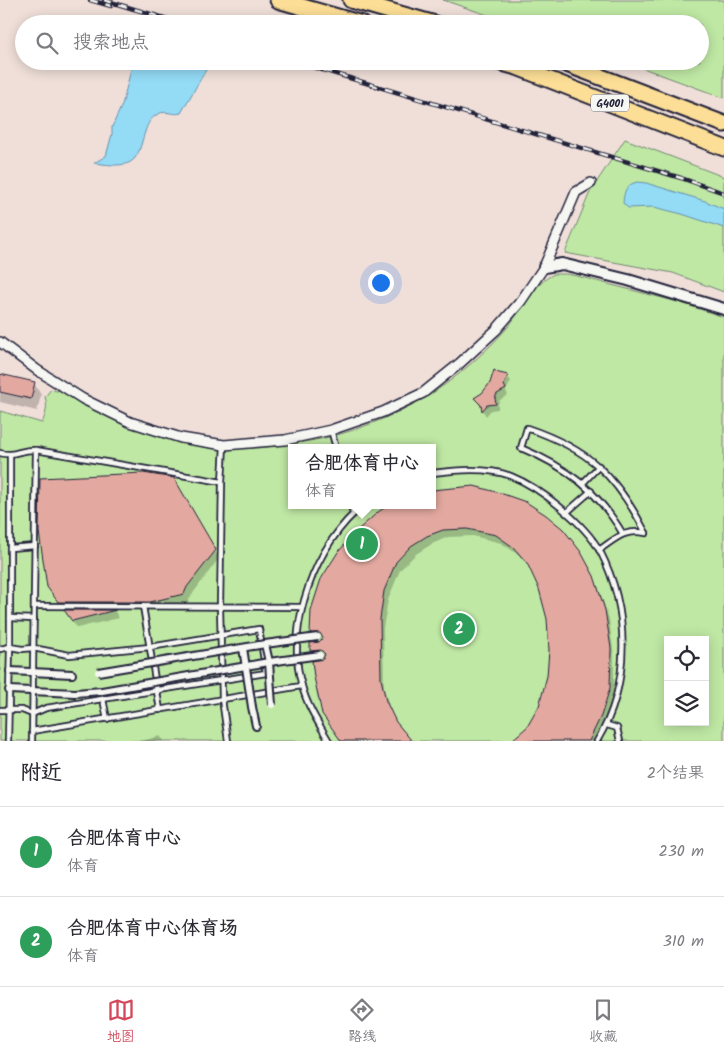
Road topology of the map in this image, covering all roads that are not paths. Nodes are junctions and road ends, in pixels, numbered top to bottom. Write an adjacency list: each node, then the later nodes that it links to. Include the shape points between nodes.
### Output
1 (278, 0): 3 (highway)
2 (351, 0): 4 (highway)
3 (330, 15)
4 (404, 15)
5 (524, 70): 8 (highway, G4001)
6 (583, 70): 7 (highway, G4001)
7 (724, 124)
8 (724, 148)
9 (591, 183): 10 (street, via 576,192)
10 (544, 267): 11 (street, via 562,264); 13 (street, via 496,330 423,393 383,412)
11 (724, 309)
12 (0, 342): 15 (street, via 83,399 130,422 181,438)
13 (331, 430): 14 (lane); 15 (street, via 285,440)
14 (335, 444)
15 (224, 445): 21 (lane)
16 (36, 450): 18 (lane); 21 (lane); 29 (lane)
17 (0, 453): 18 (lane)
18 (10, 456): 30 (lane)
19 (599, 466): 22 (lane); 22 (lane, via 576,449 526,428 520,448 545,458); 28 (lane, via 632,505 646,533 633,530)
20 (436, 473): 26 (lane, via 460,470 509,475 535,487)
21 (222, 482): 34 (lane)
22 (583, 483): 23 (lane)
23 (591, 491): 26 (lane); 28 (lane)
24 (352, 509): 27 (lane)
25 (359, 509): 27 (lane)
26 (566, 513): 31 (lane)
27 (353, 514): 35 (lane, via 326,549)
28 (623, 534): 31 (lane)
29 (35, 546): 30 (lane); 32 (lane)
30 (10, 548): 36 (lane)
31 (599, 550): 66 (lane, via 614,587 624,653)
32 (35, 606): 33 (lane); 37 (lane)
33 (143, 606): 34 (lane); 42 (lane)
34 (220, 606): 35 (lane); 38 (lane)
35 (302, 607): 54 (lane, via 296,650)
36 (10, 618): 37 (lane); 41 (lane)
37 (34, 619): 43 (lane)
38 (221, 635): 42 (lane); 53 (lane); 53 (lane, via 259,629 266,673)
39 (318, 637): 40 (street, bridge)
40 (265, 644): 44 (street, bridge); 47 (street, bridge)
41 (10, 647): 43 (lane); 45 (lane); 49 (lane)
42 (150, 647): 43 (lane, via 69,655); 57 (lane)
43 (33, 648): 50 (lane)
44 (243, 648): 48 (street, bridge); 51 (street, bridge)
45 (0, 649)
46 (320, 655): 47 (street, bridge)
47 (269, 662): 48 (street, bridge); 60 (street, bridge)
48 (246, 666): 56 (street, bridge, via 102,691); 67 (street, bridge)
49 (10, 671): 50 (street); 55 (lane)
50 (33, 672): 52 (street); 56 (lane)
51 (98, 672)
52 (72, 674)
53 (221, 681): 57 (lane); 58 (lane)
54 (301, 686): 58 (lane); 72 (lane)
55 (9, 690): 56 (street); 62 (lane)
56 (32, 691): 64 (lane)
57 (157, 691): 59 (lane); 63 (lane)
58 (222, 699): 63 (lane); 71 (lane)
59 (103, 700): 64 (lane, via 46,708); 65 (lane)
60 (272, 705)
61 (0, 710): 62 (lane)
62 (8, 710): 64 (lane); 69 (lane)
63 (160, 710): 65 (lane)
64 (32, 714): 68 (lane)
65 (108, 718): 68 (lane)
66 (607, 725): 73 (lane); 74 (lane, via 617,728)
67 (256, 726)
68 (32, 732): 70 (lane)
69 (8, 741)
70 (32, 741)
71 (228, 741)
72 (329, 741)
73 (598, 741)
74 (620, 741)

